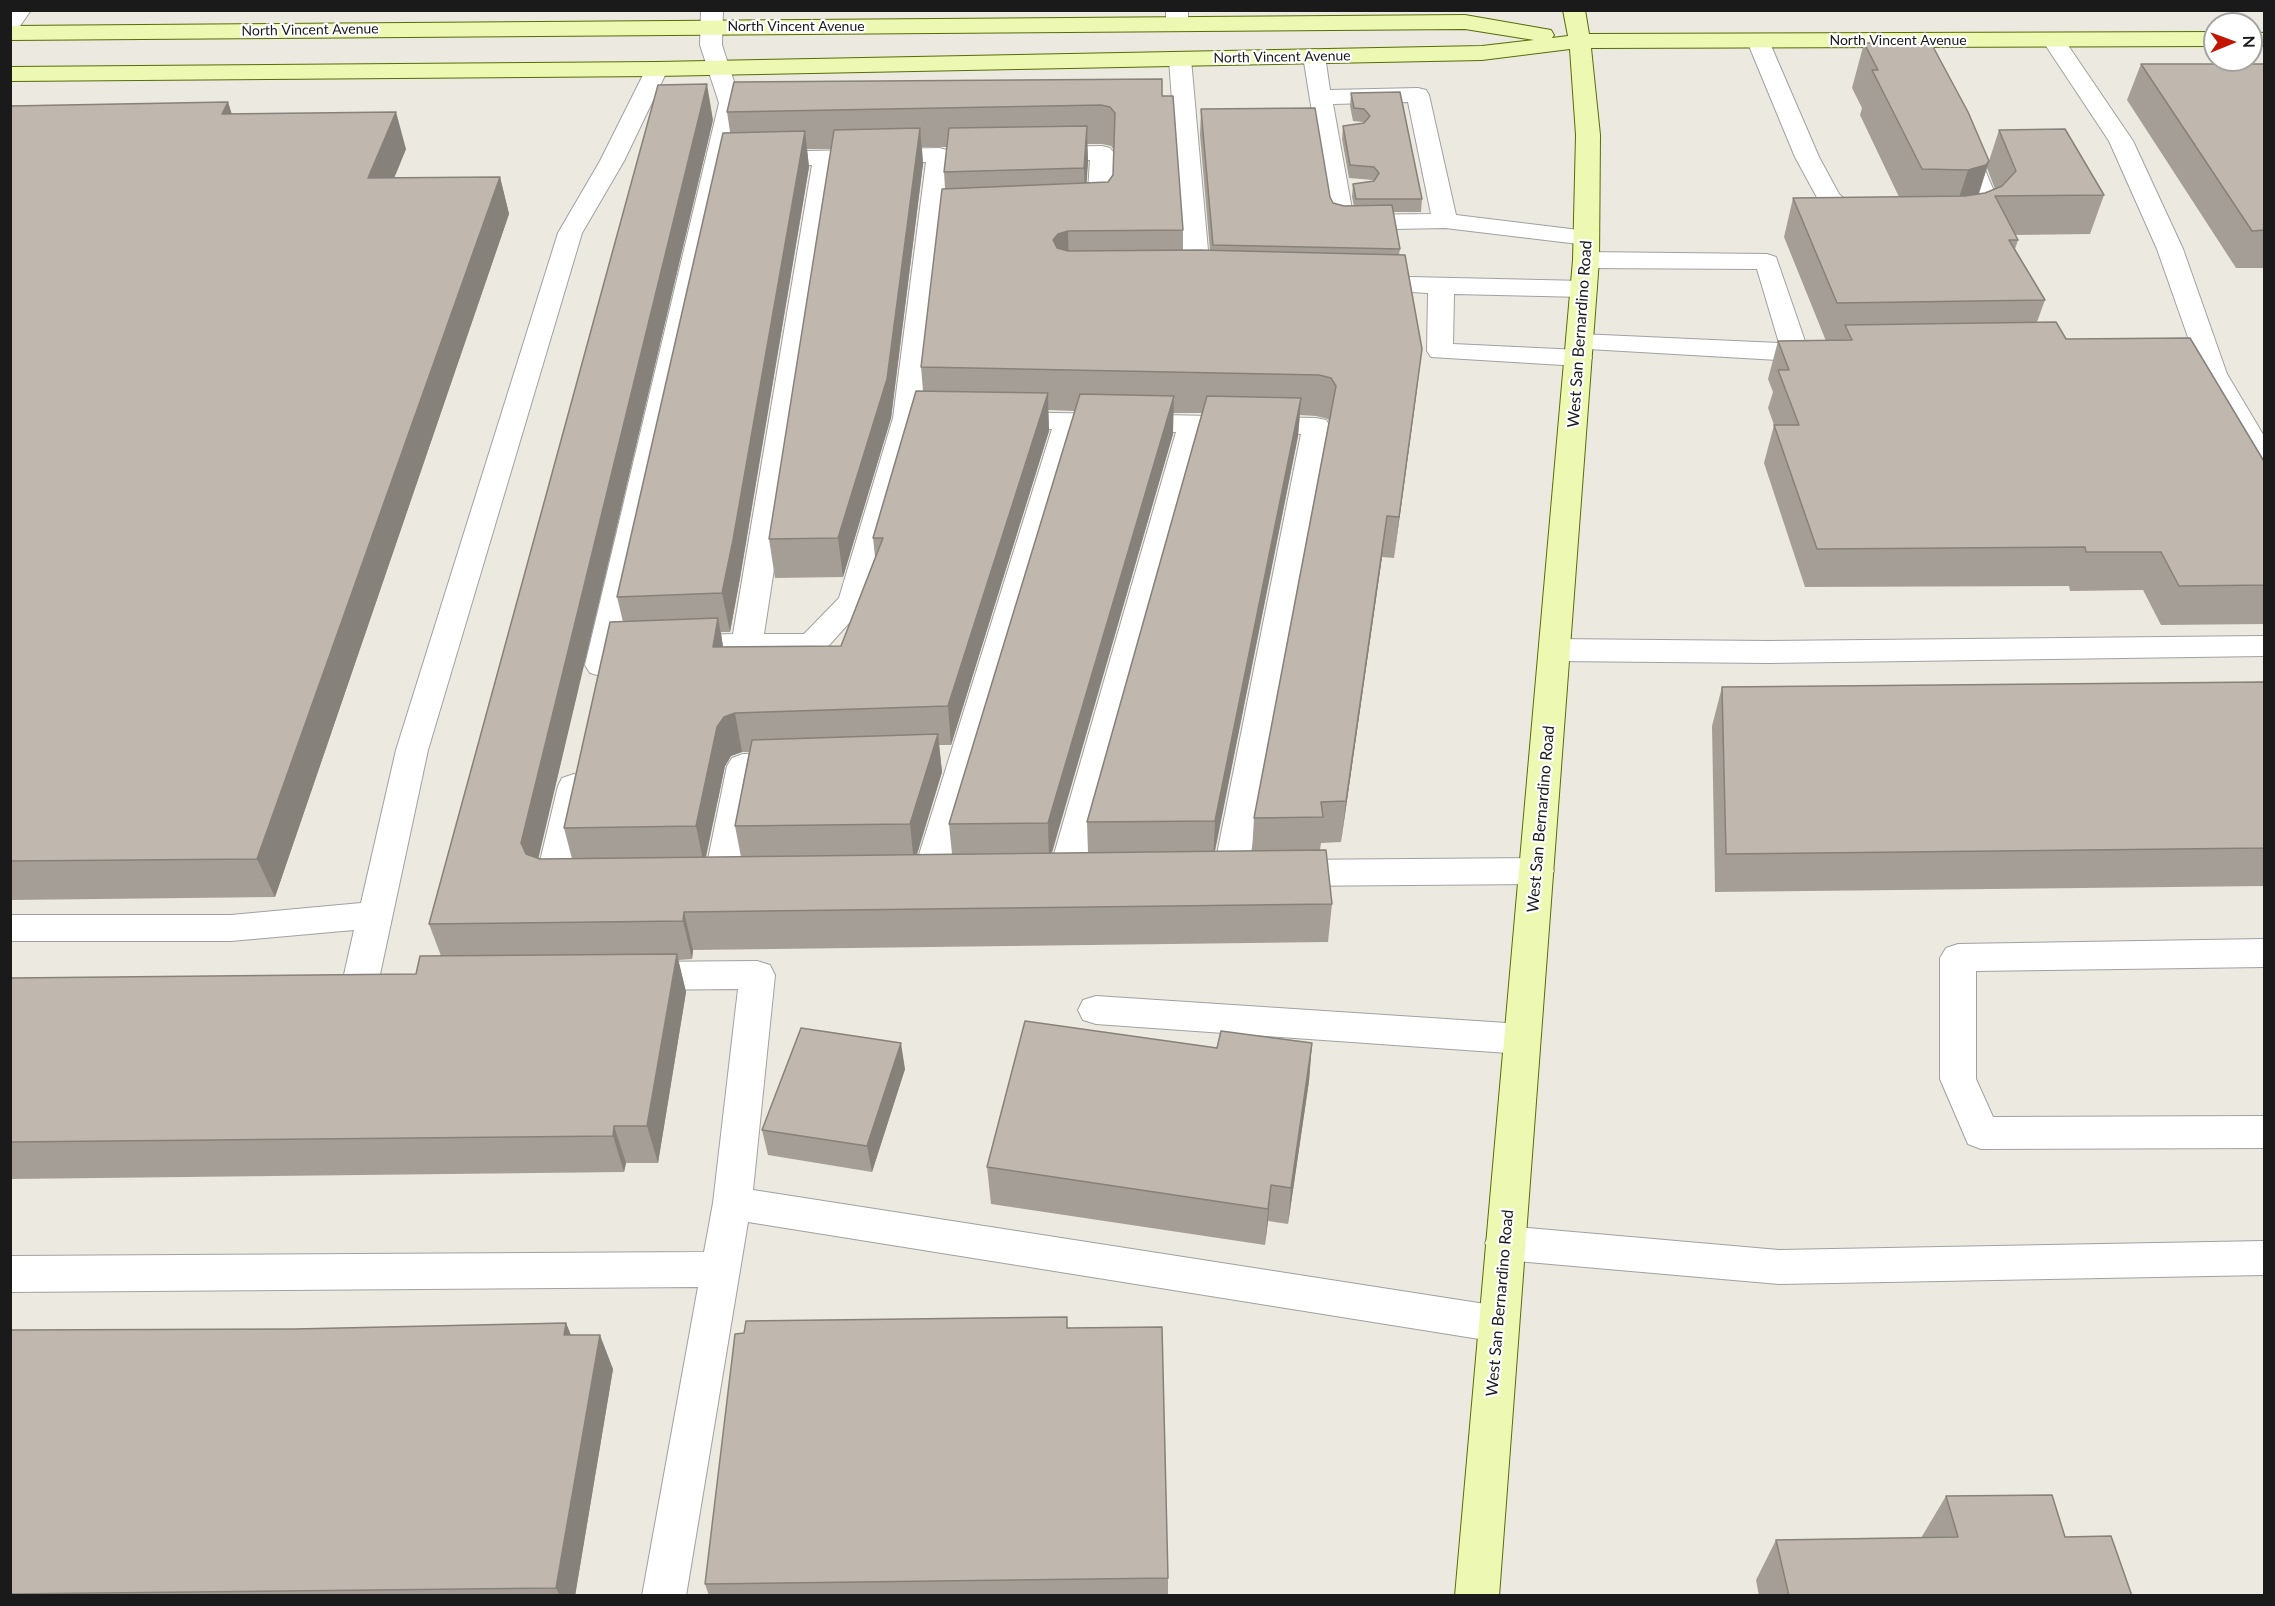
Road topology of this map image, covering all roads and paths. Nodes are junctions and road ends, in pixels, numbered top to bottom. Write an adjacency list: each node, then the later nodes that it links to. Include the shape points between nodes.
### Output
1 (21, 10): 6 (lane)
2 (1574, 10): 10 (street, West San Bernardino Road)
3 (1177, 17): 4 (street, North Vincent Avenue); 5 (street, North Vincent Avenue)
4 (1287, 17): 10 (street, North Vincent Avenue, via 1465,22)
5 (710, 18): 7 (street, North Vincent Avenue); 16 (lane)
6 (10, 24)
7 (10, 33)
8 (2203, 39): 9 (street, North Vincent Avenue)
9 (2053, 40): 12 (street, North Vincent Avenue); 32 (lane, via 2121,141 2170,249)
10 (1580, 41): 11 (street, North Vincent Avenue); 13 (street, North Vincent Avenue, via 1482,53); 28 (street, West San Bernardino Road, via 1590,175)
11 (1758, 41): 12 (street, North Vincent Avenue); 26 (lane, via 1807,157 1829,198 1847,214)
12 (1908, 41): 15 (lane)
13 (1314, 56): 14 (street, North Vincent Avenue); 19 (lane)
14 (1180, 58): 16 (street, North Vincent Avenue); 29 (lane, via 1186,280)
15 (1919, 62)
16 (716, 68): 17 (street, North Vincent Avenue); 23 (lane, via 730,103)
17 (657, 69): 18 (street, North Vincent Avenue); 63 (lane, via 612,161 570,233 412,750)
18 (10, 74)
19 (1320, 97): 25 (lane, via 1418,95 1414,128 1426,186); 25 (lane, via 1336,130 1345,187 1342,223)
20 (1952, 125): 27 (lane, via 1989,208 1976,223)
21 (1020, 154): 24 (lane, via 1102,153 1099,214)
22 (825, 157): 23 (lane); 37 (lane, via 950,155 943,219); 41 (lane)
23 (716, 160): 43 (lane)
24 (1063, 215)
25 (1445, 221): 28 (lane)
26 (1888, 223)
27 (1941, 225)
28 (1585, 262): 31 (lane); 34 (street, West San Bernardino Road); 36 (lane, via 1767,262)
29 (1232, 281)
30 (1348, 284): 31 (lane)
31 (1441, 286): 34 (lane, via 1440,351)
32 (2205, 348): 33 (lane); 40 (lane, via 2214,374)
33 (2123, 349)
34 (1579, 350): 36 (lane); 44 (street, West San Bernardino Road)
35 (1842, 352): 36 (lane)
36 (1795, 353)
37 (907, 418): 38 (lane); 41 (lane, via 853,602 812,645)
38 (1068, 421): 39 (lane); 46 (lane)
39 (1192, 423): 52 (lane, via 1316,426); 53 (lane)
40 (2265, 459)
41 (747, 644): 43 (lane)
42 (2265, 646): 44 (lane, via 1768,652)
43 (629, 648): 45 (lane)
44 (1555, 650): 50 (street, West San Bernardino Road)
45 (594, 695)
46 (965, 758): 47 (lane); 56 (lane)
47 (930, 759)
48 (825, 763): 59 (lane, via 743,766)
49 (578, 765): 62 (lane, via 552,882)
50 (1537, 870): 52 (lane); 71 (street, West San Bernardino Road)
51 (1194, 874): 52 (lane)
52 (1230, 874)
53 (1065, 875): 54 (lane); 55 (lane)
54 (1100, 875)
55 (1031, 876)
56 (928, 877): 57 (lane); 58 (lane)
57 (963, 877)
58 (894, 878)
59 (721, 879): 60 (lane); 61 (lane)
60 (756, 879)
61 (687, 880)
62 (608, 881)
63 (375, 915): 64 (lane, via 231,928); 69 (lane)
64 (10, 928)
65 (2265, 953): 72 (lane, via 1958,958 1958,1079 1981,1133)
66 (601, 976): 73 (lane, via 757,975)
67 (397, 978): 69 (lane)
68 (326, 979): 69 (lane)
69 (361, 979)
70 (1096, 1010): 71 (lane)
71 (1522, 1038): 74 (street, West San Bernardino Road)
72 (2265, 1132)
73 (732, 1203): 76 (lane); 78 (lane)
74 (1505, 1243): 75 (lane, via 1779,1267); 78 (street, West San Bernardino Road)
75 (2265, 1257)
76 (721, 1269): 77 (lane); 79 (lane)
77 (10, 1274)
78 (1498, 1324): 80 (street, West San Bernardino Road)
79 (664, 1596)
80 (1477, 1596)

